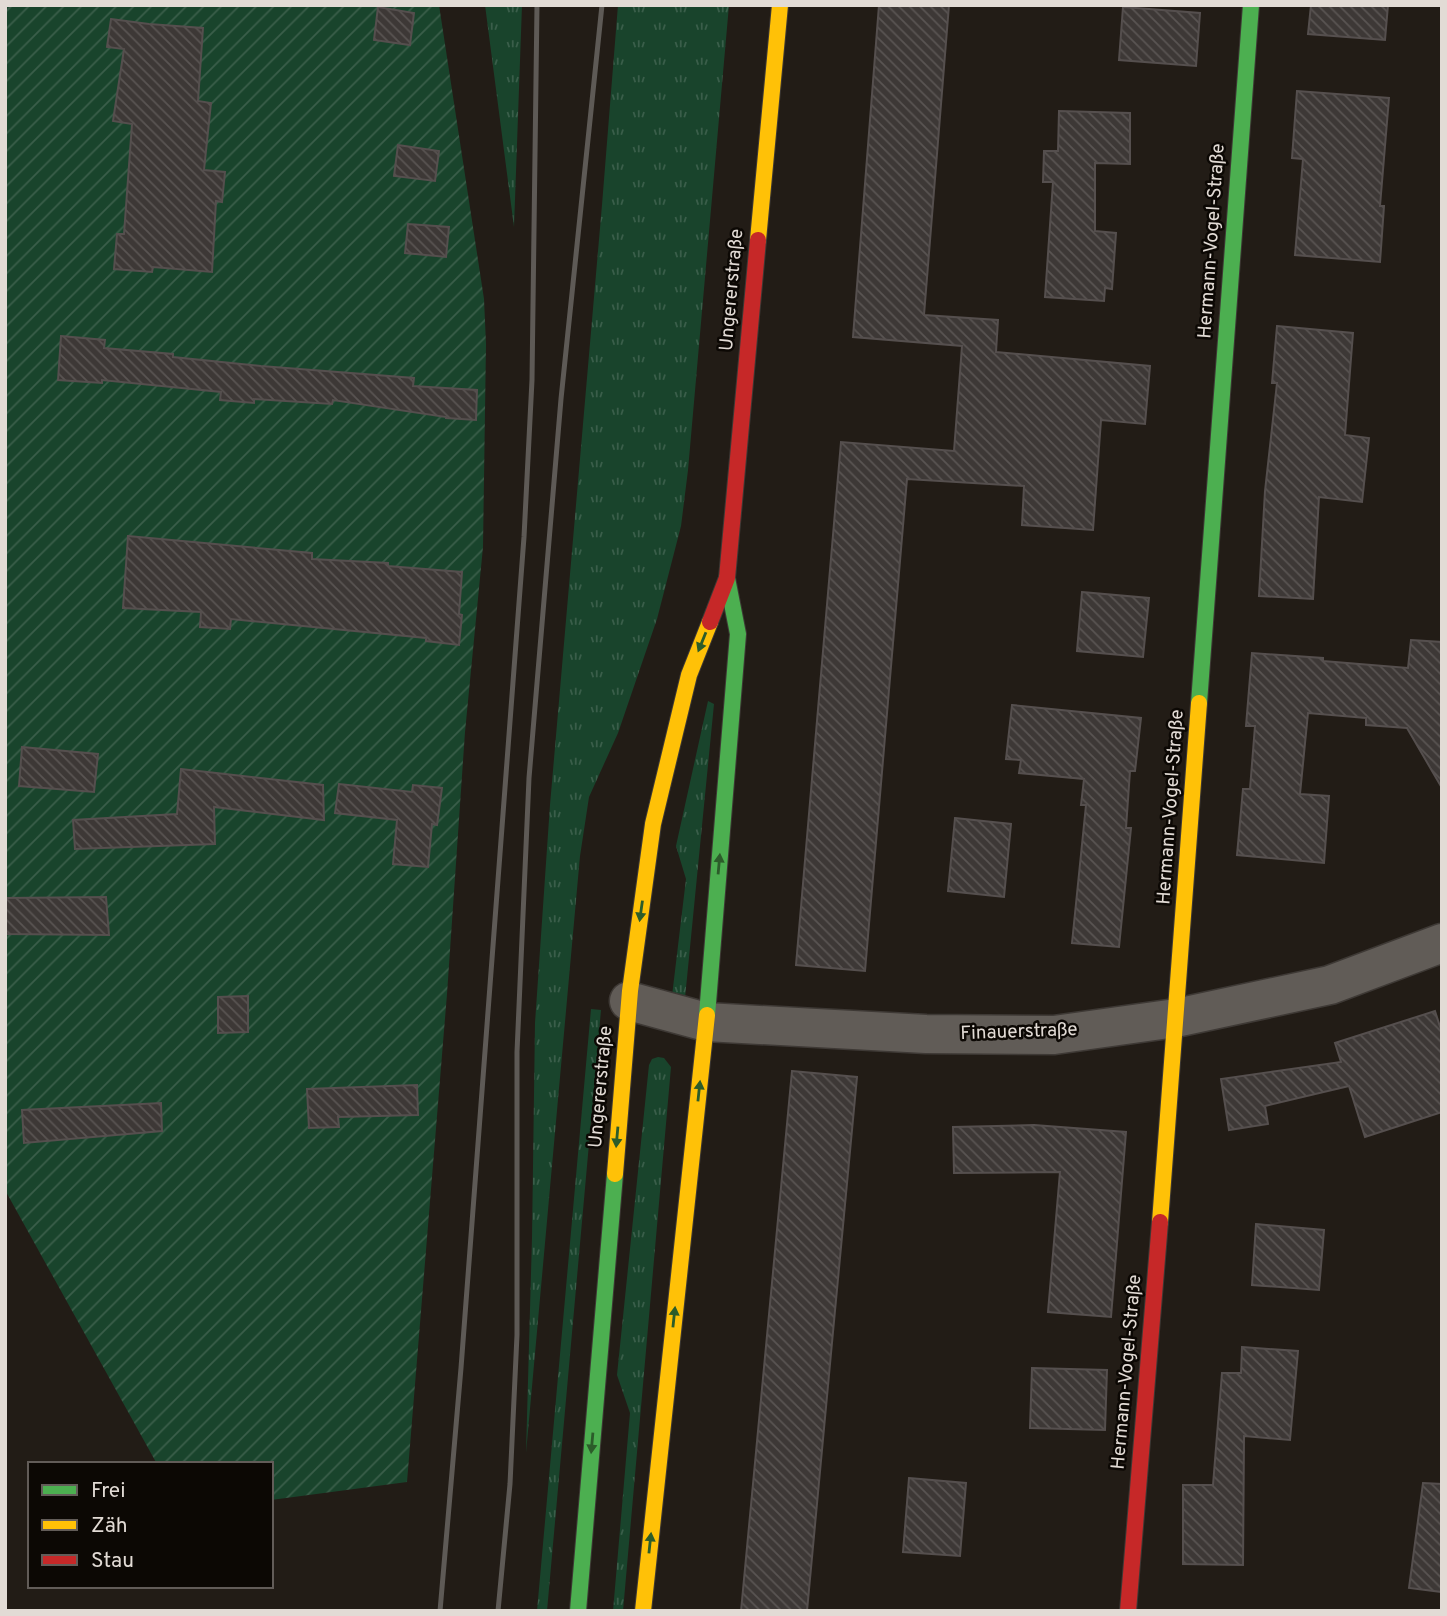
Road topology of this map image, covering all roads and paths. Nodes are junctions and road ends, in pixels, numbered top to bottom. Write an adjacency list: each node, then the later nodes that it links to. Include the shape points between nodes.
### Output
1 (780, 5): 3 (main road, Ungererstraße)
2 (1251, 5): 6 (main road, Hermann-Vogel-Straße)
3 (727, 578): 5 (main road, Ungererstraße, one-way to 5, via 689,675 653,824); 7 (main road, Ungererstraße, one-way to 3, via 738,634)
4 (1442, 943): 6 (street, Finauerstraße, via 1329,985)
5 (629, 1001): 7 (street, Finauerstraße); 8 (main road, Ungererstraße, one-way to 8)
6 (1176, 1017): 7 (street, Finauerstraße, via 1054,1035 926,1034); 10 (main road, Hermann-Vogel-Straße)
7 (706, 1022): 9 (main road, Ungererstraße, one-way to 7)
8 (578, 1611)
9 (643, 1611)
10 (1128, 1611)

